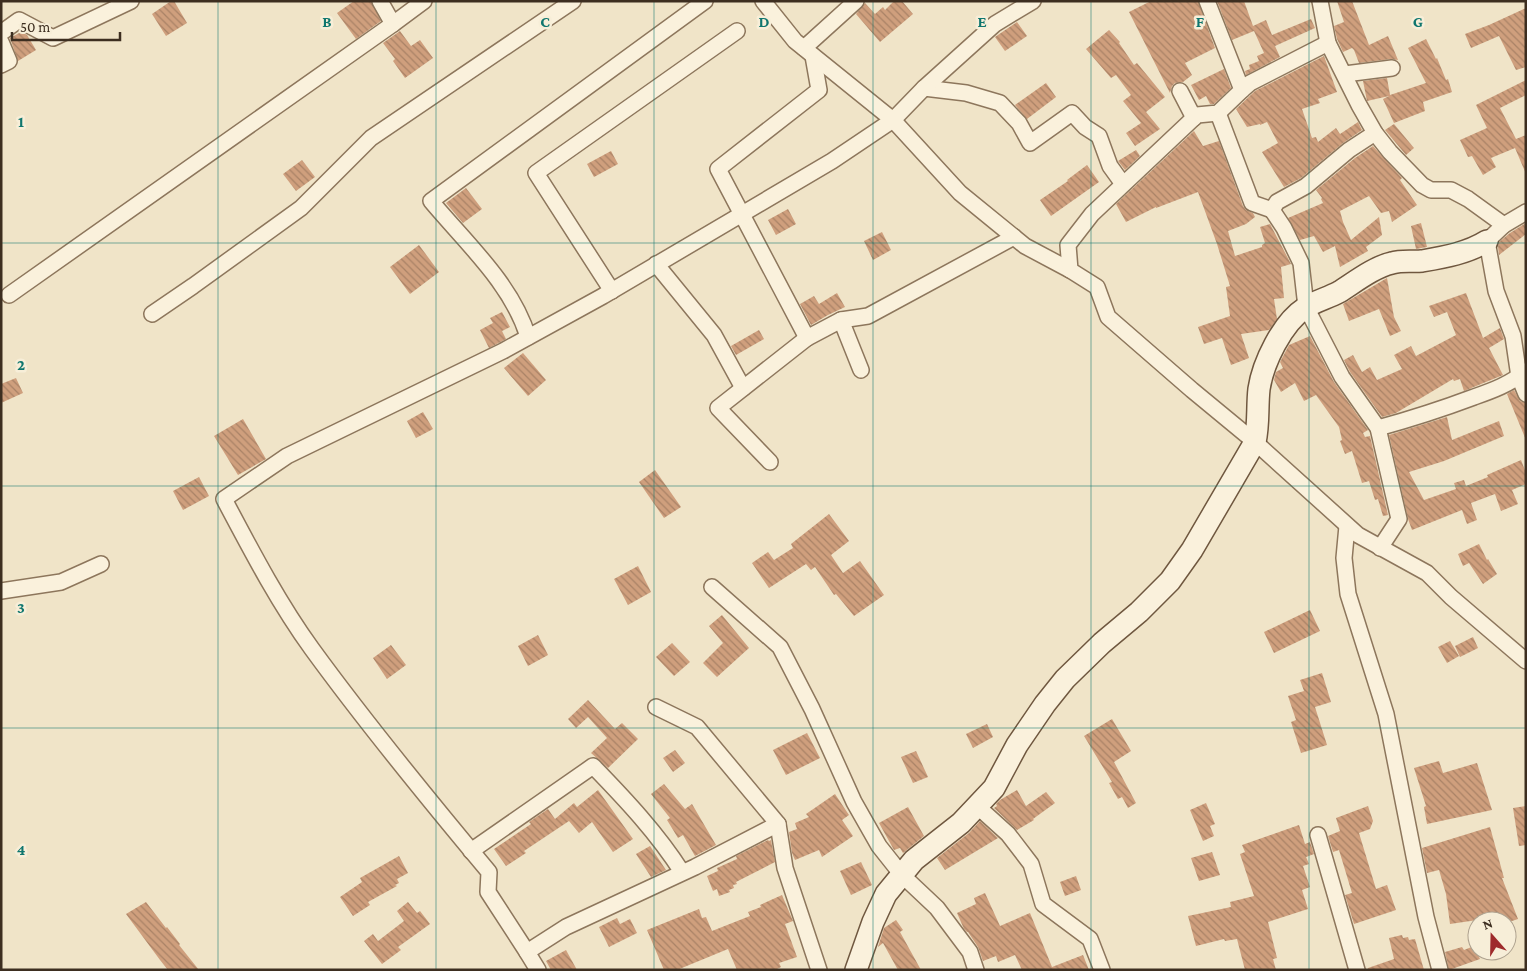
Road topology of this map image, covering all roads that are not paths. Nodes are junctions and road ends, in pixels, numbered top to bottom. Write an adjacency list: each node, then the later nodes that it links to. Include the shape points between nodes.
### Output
1 (131, 1): 13 (street, via 53,38 20,20)
2 (380, 1): 11 (street)
3 (424, 1): 11 (street)
4 (573, 1): 39 (street, via 371,138 301,208)
5 (705, 1): 41 (street, via 431,201 500,282 523,321)
6 (763, 1): 16 (street, via 795,41)
7 (856, 1): 16 (street)
8 (1033, 1): 20 (street, via 994,24)
9 (1207, 1): 21 (street)
10 (1320, 1): 15 (street)
11 (393, 24): 37 (street)
12 (737, 31): 36 (street, via 536,173)
13 (1, 33)
14 (1, 42): 17 (street, via 9,61)
15 (1328, 43): 19 (street); 21 (street)
16 (809, 52): 25 (street); 30 (street, via 819,90 718,169)
17 (1, 65)
18 (1392, 68): 19 (street)
19 (1345, 74): 26 (street)
20 (924, 88): 25 (street); 27 (street, via 966,93 1000,104 1019,123 1030,143 1072,113 1085,127 1100,136 1110,166)
21 (1242, 90): 23 (street)
22 (1180, 91): 24 (street)
23 (1218, 113): 24 (street); 28 (street, via 1252,203)
24 (1194, 118): 27 (street)
25 (893, 120): 30 (street, via 832,161); 32 (street, via 960,193)
26 (1375, 133): 28 (street, via 1306,186 1277,202); 31 (street, via 1422,185 1431,190 1450,190)
27 (1123, 184): 35 (street, via 1092,214 1068,245)
28 (1272, 210): 38 (street, via 1301,263)
29 (1526, 212): 31 (street)
30 (742, 214): 34 (street); 42 (street)
31 (1504, 225): 33 (street)
32 (1014, 237): 35 (street); 40 (street, via 868,316)
33 (1487, 241): 38 (street, via 1473,250 1422,261 1392,263); 44 (street, via 1496,290 1513,336)
34 (656, 264): 36 (street); 45 (street, via 714,336)
35 (1070, 270): 48 (street, via 1097,287 1108,317)
36 (612, 291): 41 (street)
37 (9, 295)
38 (1306, 307): 47 (street, via 1342,377); 48 (street, via 1294,316 1263,370)
39 (152, 314)
40 (841, 320): 42 (street); 43 (street)
41 (528, 338): 60 (street, via 287,456 224,499 256,560 311,648)
42 (807, 338): 45 (street)
43 (861, 370)
44 (1522, 374): 46 (street); 47 (street, via 1489,392)
45 (743, 388): 49 (street, via 718,408)
46 (1526, 394)
47 (1378, 428): 51 (street, via 1399,519)
48 (1255, 442): 50 (street); 57 (street, via 1192,550 1170,581 1065,679 1017,745 994,788)
49 (770, 462)
50 (1347, 526): 51 (street); 70 (street, via 1344,558 1348,594 1386,714 1424,908)
51 (1380, 548): 55 (street, via 1427,574)
52 (101, 564): 54 (street, via 61,582)
53 (712, 588): 62 (street, via 780,648 854,802 879,846)
54 (1, 591)
55 (1526, 660)
56 (656, 707): 58 (street, via 697,726)
57 (977, 806): 62 (street, via 914,860); 68 (street, via 1008,834 1031,864 1043,904 1090,939)
58 (778, 824): 61 (street); 65 (street, via 785,868)
59 (1318, 834): 69 (street)
60 (471, 851): 61 (street, via 593,766 632,806); 63 (street, via 489,872 488,892)
61 (682, 872): 63 (street, via 566,926)
62 (902, 875): 66 (street, via 886,894); 67 (street, via 937,908 970,952)
63 (527, 952): 64 (street)
64 (538, 970)
65 (819, 970)
66 (856, 970)
67 (976, 970)
68 (1102, 970)
69 (1357, 970)
70 (1440, 970)

